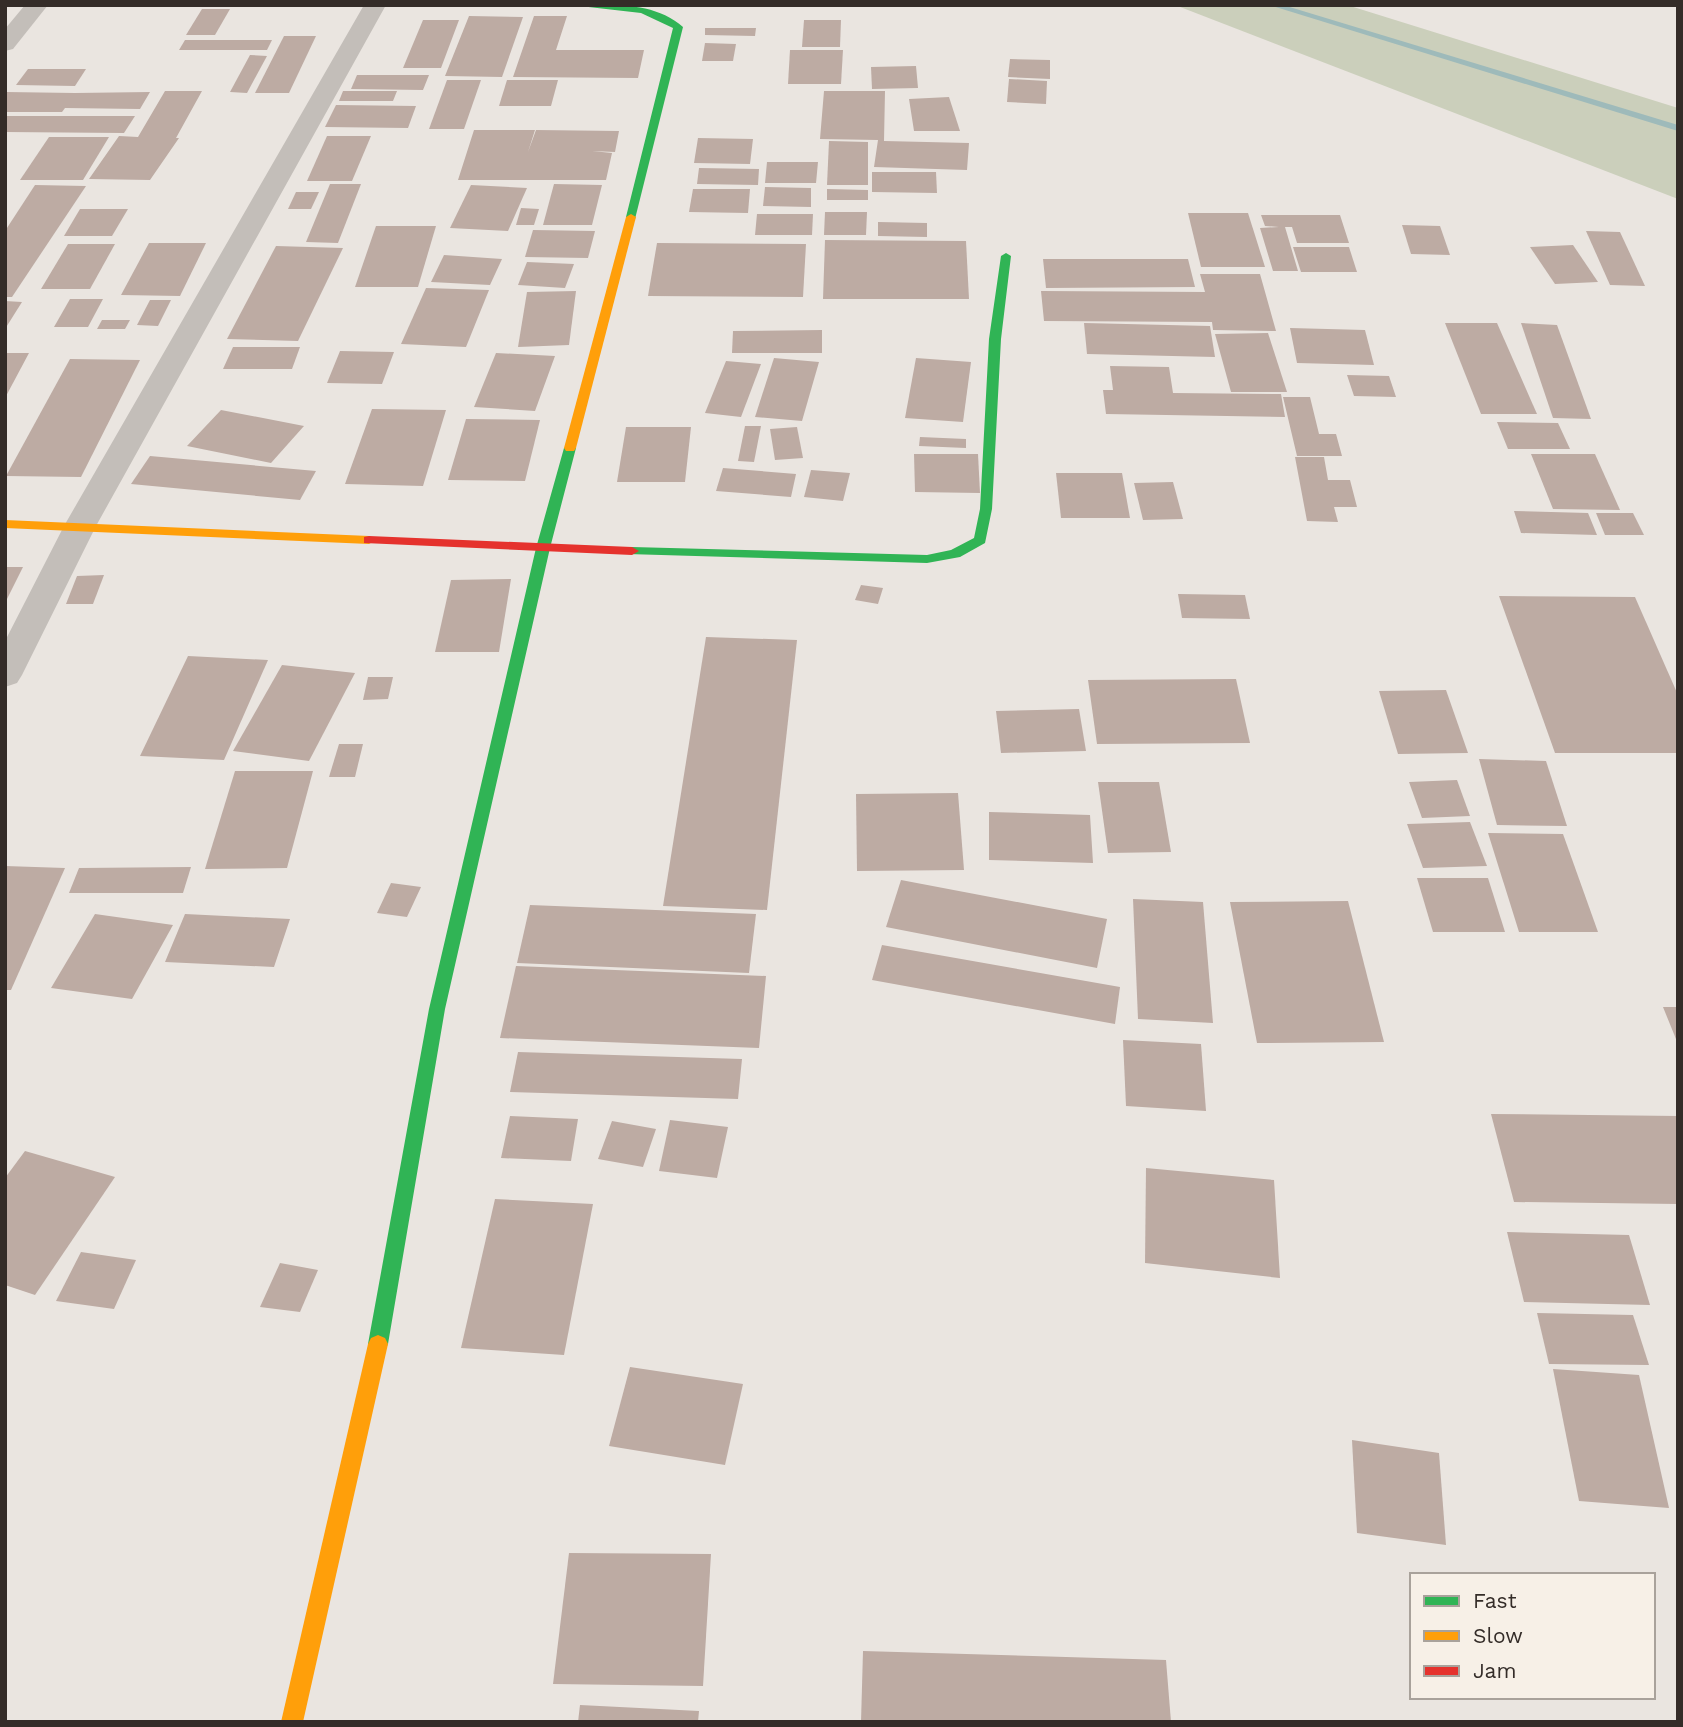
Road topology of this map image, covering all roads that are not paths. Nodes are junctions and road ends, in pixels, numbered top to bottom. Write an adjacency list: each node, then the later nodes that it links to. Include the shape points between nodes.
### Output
1 (37, 5): 4 (street)
2 (375, 5): 7 (street)
3 (575, 5): 8 (street, via 656,13 678,27)
4 (5, 44)
5 (1006, 256): 8 (street, via 980,540 955,554 927,559)
6 (5, 524): 7 (street)
7 (80, 526): 8 (street); 9 (street)
8 (543, 548): 10 (street, via 437,1009 374,1368)
9 (5, 674)
10 (292, 1722)

